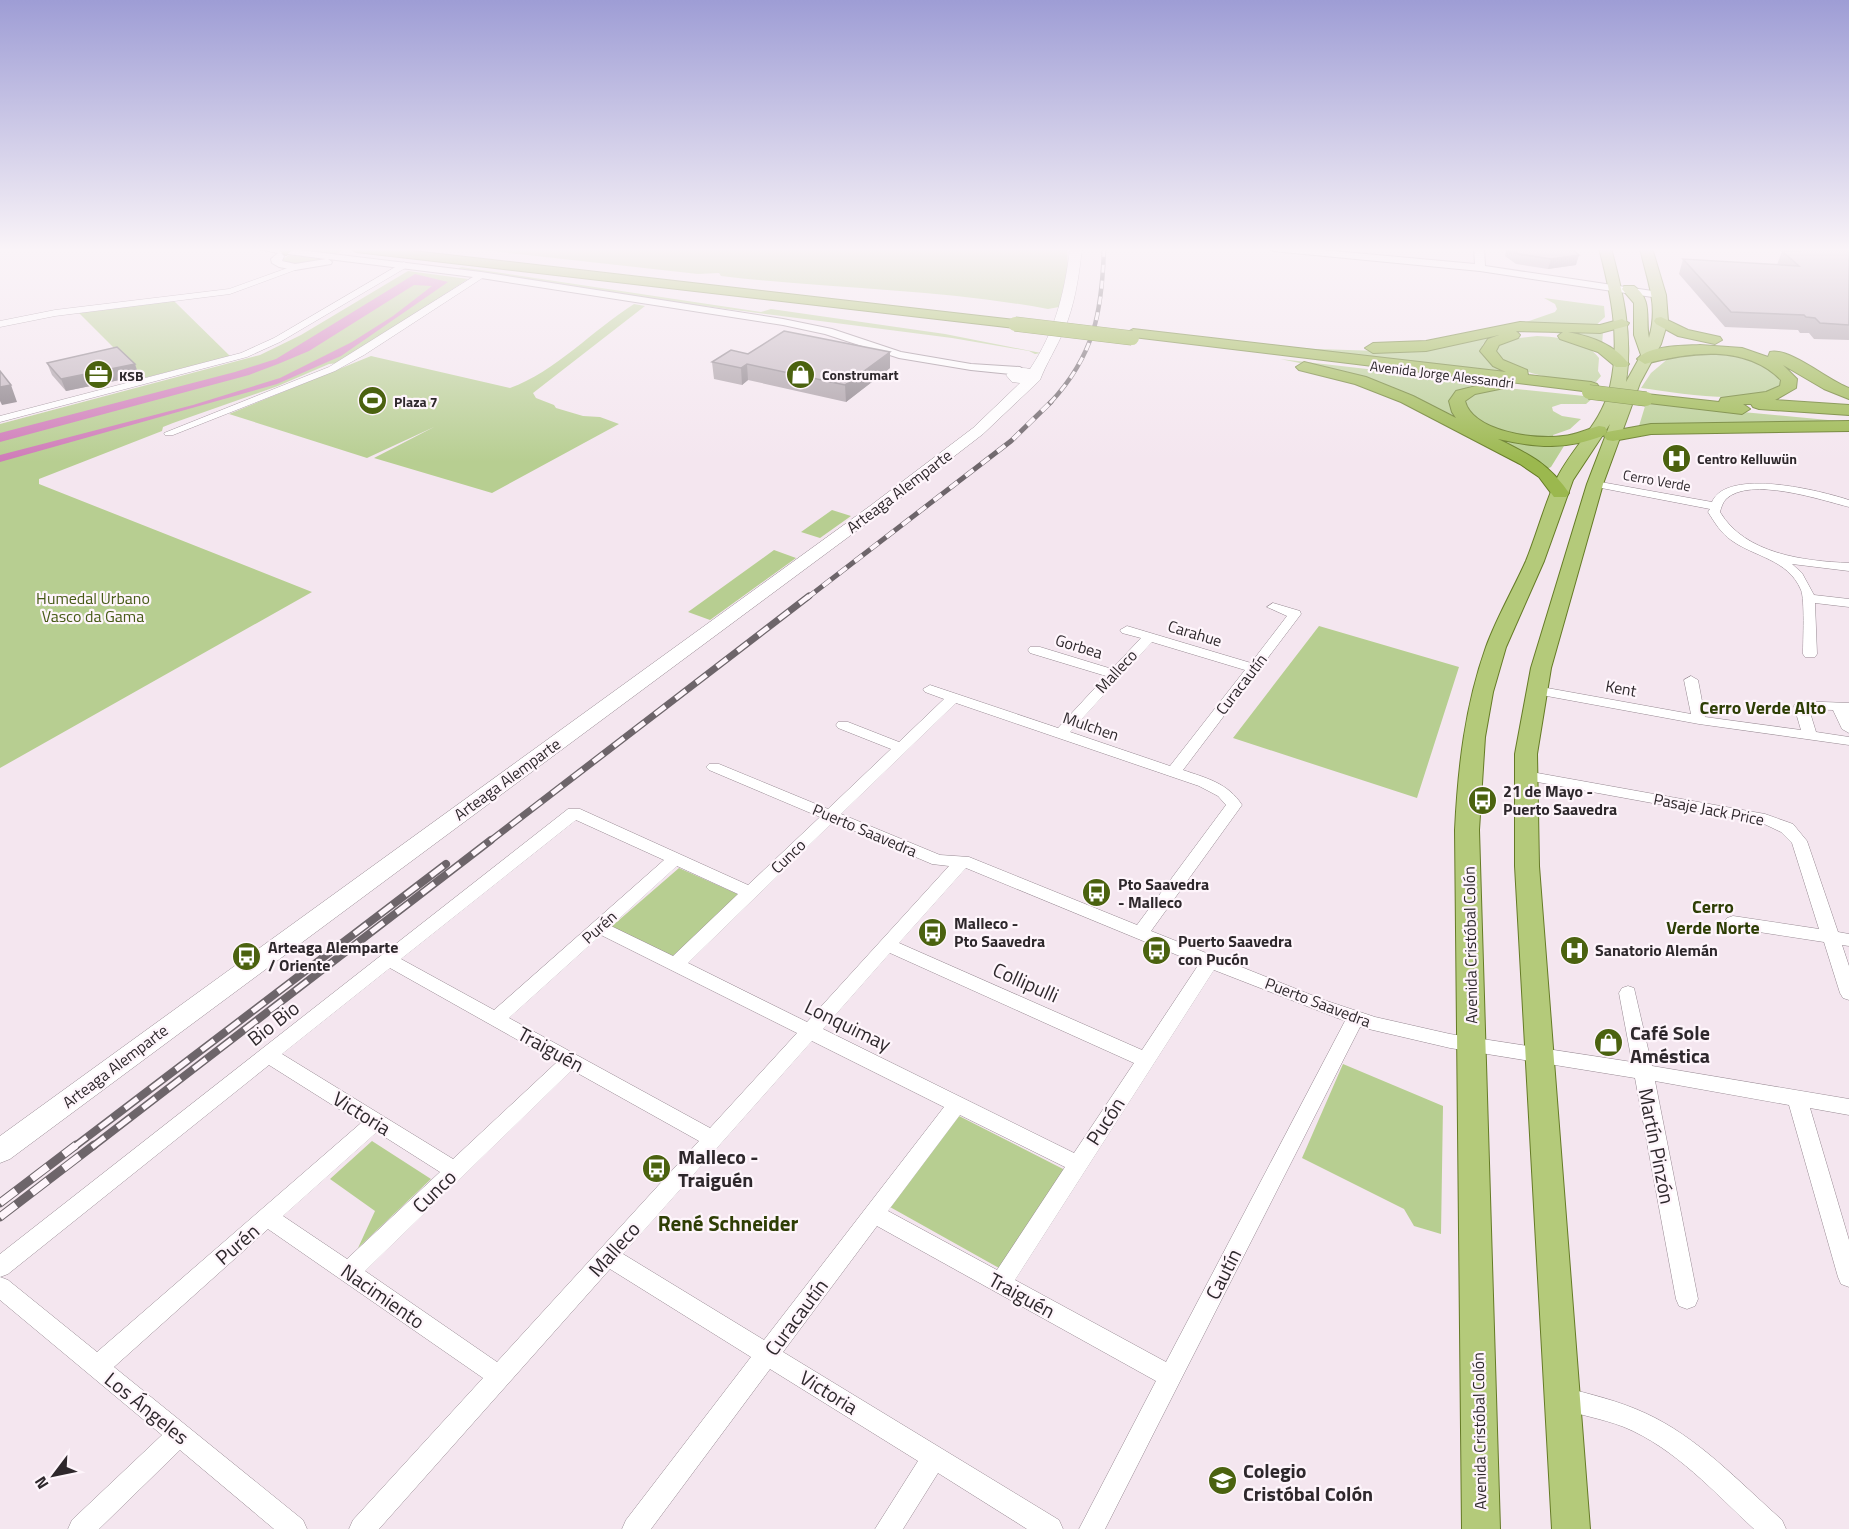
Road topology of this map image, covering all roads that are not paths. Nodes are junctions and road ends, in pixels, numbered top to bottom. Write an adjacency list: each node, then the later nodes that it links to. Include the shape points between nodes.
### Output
1 (24, 319): 11 (street)
2 (312, 319): 25 (street, via 244,356)
3 (413, 319): 27 (street, via 332,369)
4 (762, 319): 15 (street, via 810,327 899,355)
5 (993, 319): 12 (highway, Avenida Jorge Alessandri, bridge)
6 (1063, 319): 15 (main road, Arteaga Alemparte, via 1044,360)
7 (1622, 319): 10 (main road)
8 (1641, 319): 13 (main road)
9 (1661, 321): 13 (main road); 19 (highway, via 1683,333 1778,357)
10 (1622, 323): 12 (highway, via 1595,329 1520,326 1401,348); 14 (main road)
11 (0, 324)
12 (1213, 345): 16 (highway, Avenida Jorge Alessandri); 17 (highway, Avenida Jorge Alessandri); 30 (highway, via 1340,375 1396,394 1526,460 1545,474)
13 (1646, 357): 21 (main road); 22 (highway, via 1678,350 1726,351 1763,361 1789,379 1788,388 1775,396)
14 (1621, 364): 16 (highway, via 1602,348 1561,336 1518,334 1490,345 1489,354 1498,363); 21 (main road)
15 (1023, 375): 88 (main road, Arteaga Alemparte, via 1009,401 963,443 876,509)
16 (1555, 382): 18 (highway, Avenida Jorge Alessandri)
17 (1520, 384): 18 (highway, Avenida Jorge Alessandri); 28 (highway, via 1471,390 1459,397 1457,409 1479,426 1528,440 1564,441)
18 (1590, 389): 20 (highway, Avenida Jorge Alessandri, bridge)
19 (1849, 394)
20 (1647, 396): 22 (highway, Avenida Jorge Alessandri); 24 (highway, Avenida Jorge Alessandri)
21 (1621, 399): 28 (main road, Avenida Cristóbal Colón)
22 (1727, 401): 23 (highway, Avenida Jorge Alessandri)
23 (1849, 410)
24 (1849, 416)
25 (0, 419)
26 (1849, 426): 28 (highway, via 1651,429)
27 (169, 433)
28 (1606, 434): 29 (main road, Avenida Cristóbal Colón); 30 (main road, Avenida Cristóbal Colón, via 1577,459)
29 (1595, 484): 32 (street, Cerro Verde); 46 (main road, Avenida Cristóbal Colón)
30 (1560, 493): 77 (main road, Avenida Cristóbal Colón, via 1497,646 1473,736 1467,830)
31 (1849, 504): 32 (street, via 1811,492 1766,487 1731,492)
32 (1714, 506): 33 (street, via 1716,518 1727,531)
33 (1773, 554): 34 (street); 35 (street, via 1803,582)
34 (1849, 567)
35 (1809, 598): 36 (street); 41 (street)
36 (1849, 603)
37 (1273, 607): 42 (street, Curacautín, via 1295,615)
38 (1127, 630): 39 (street, Carahue)
39 (1149, 637): 42 (street, Carahue); 43 (street, Malleco)
40 (1035, 650): 43 (street, Gorbea)
41 (1810, 654)
42 (1254, 668): 57 (street, Curacautín)
43 (1113, 674): 52 (street, Malleco)
44 (1691, 680): 49 (street)
45 (930, 689): 47 (street, Mulchen)
46 (1536, 690): 49 (street, Kent); 58 (main road, Avenida Cristóbal Colón)
47 (954, 697): 52 (street, Mulchen); 55 (street, Cunco)
48 (1844, 707): 51 (street); 53 (street, via 1802,704)
49 (1699, 720): 53 (street, Kent)
50 (843, 725): 55 (street)
51 (1849, 729)
52 (1060, 734): 57 (street, Mulchen)
53 (1810, 736): 54 (street, Kent)
54 (1849, 741)
55 (901, 748): 59 (street, Cunco)
56 (714, 767): 59 (street, Puerto Saavedra)
57 (1173, 773): 65 (street, Mulchen, via 1215,787 1230,797 1234,805)
58 (1526, 776): 66 (street, Pasaje Jack Price, via 1780,824 1799,841); 78 (main road, Avenida Cristóbal Colón, via 1527,866)
59 (831, 815): 61 (street, Puerto Saavedra, via 938,860); 62 (street, Cunco)
60 (675, 859): 62 (street); 64 (street, Purén); 69 (street, Bio Bio, via 574,813)
61 (963, 861): 65 (street, Puerto Saavedra); 68 (street, Malleco)
62 (750, 892): 71 (street, Cunco)
63 (1732, 922): 66 (street)
64 (599, 927): 71 (street, Lonquimay); 74 (street, Purén)
65 (1141, 932): 70 (street, Puerto Saavedra)
66 (1831, 937): 67 (street); 73 (street, Pasaje Jack Price)
67 (1849, 940)
68 (888, 945): 76 (street, Malleco); 81 (street, Collipulli)
69 (389, 960): 74 (street, Traiguén); 79 (street, Bio Bio)
70 (1211, 960): 75 (street, Puerto Saavedra); 81 (street, Pucón)
71 (675, 965): 76 (street, Lonquimay)
72 (1628, 993): 82 (street, Martín Pinzón)
73 (1849, 993)
74 (496, 1019): 80 (street, Traiguén)
75 (1355, 1019): 77 (street, Puerto Saavedra); 103 (street, Cautín)
76 (810, 1032): 84 (street, Lonquimay); 87 (street, Malleco)
77 (1472, 1045): 78 (street, Puerto Saavedra); 114 (main road, Avenida Cristóbal Colón)
78 (1539, 1054): 82 (street, Puerto Saavedra); 104 (main road, Avenida Cristóbal Colón)
79 (268, 1055): 86 (street, Victoria); 94 (street, Bio Bio)
80 (571, 1060): 87 (street, Traiguén); 90 (street, Cunco)
81 (1145, 1060): 89 (street, Pucón)
82 (1641, 1071): 83 (street, Puerto Saavedra); 99 (street, Martín Pinzón)
83 (1797, 1098): 85 (street, Puerto Saavedra); 96 (street)
84 (957, 1104): 89 (street, Lonquimay); 91 (street, Curacautín)
85 (1849, 1107)
86 (376, 1121): 90 (street, Victoria); 92 (street, Purén)
87 (713, 1139): 93 (street, Malleco)
88 (0, 1151)
89 (1078, 1164): 97 (street, Pucón)
90 (455, 1171): 95 (street, Cunco)
91 (873, 1214): 97 (street, Traiguén); 100 (street, Curacautín)
92 (268, 1217): 95 (street, Nacimiento); 101 (street, Purén)
93 (608, 1256): 100 (street, Victoria); 102 (street, Malleco)
94 (0, 1267)
95 (349, 1272): 102 (street, Nacimiento)
96 (1849, 1277)
97 (1000, 1284): 103 (street, Traiguén)
98 (0, 1287): 101 (street, Los Ángeles)
99 (1687, 1299)
100 (767, 1354): 106 (street, Victoria); 110 (street, Curacautín)
101 (97, 1367): 105 (street, Los Ángeles)
102 (499, 1376): 109 (street, Malleco)
103 (1170, 1377): 113 (street, Cautín)
104 (1562, 1398): 115 (main road, Avenida Cristóbal Colón); 116 (street, via 1647,1426 1686,1454)
105 (179, 1435): 107 (street); 108 (street, Los Ángeles)
106 (934, 1457): 111 (street); 112 (street, Victoria)
107 (81, 1529)
108 (294, 1529)
109 (362, 1529)
110 (635, 1529)
111 (888, 1529)
112 (1050, 1529)
113 (1092, 1529)
114 (1481, 1529)
115 (1571, 1529)
116 (1773, 1529)

